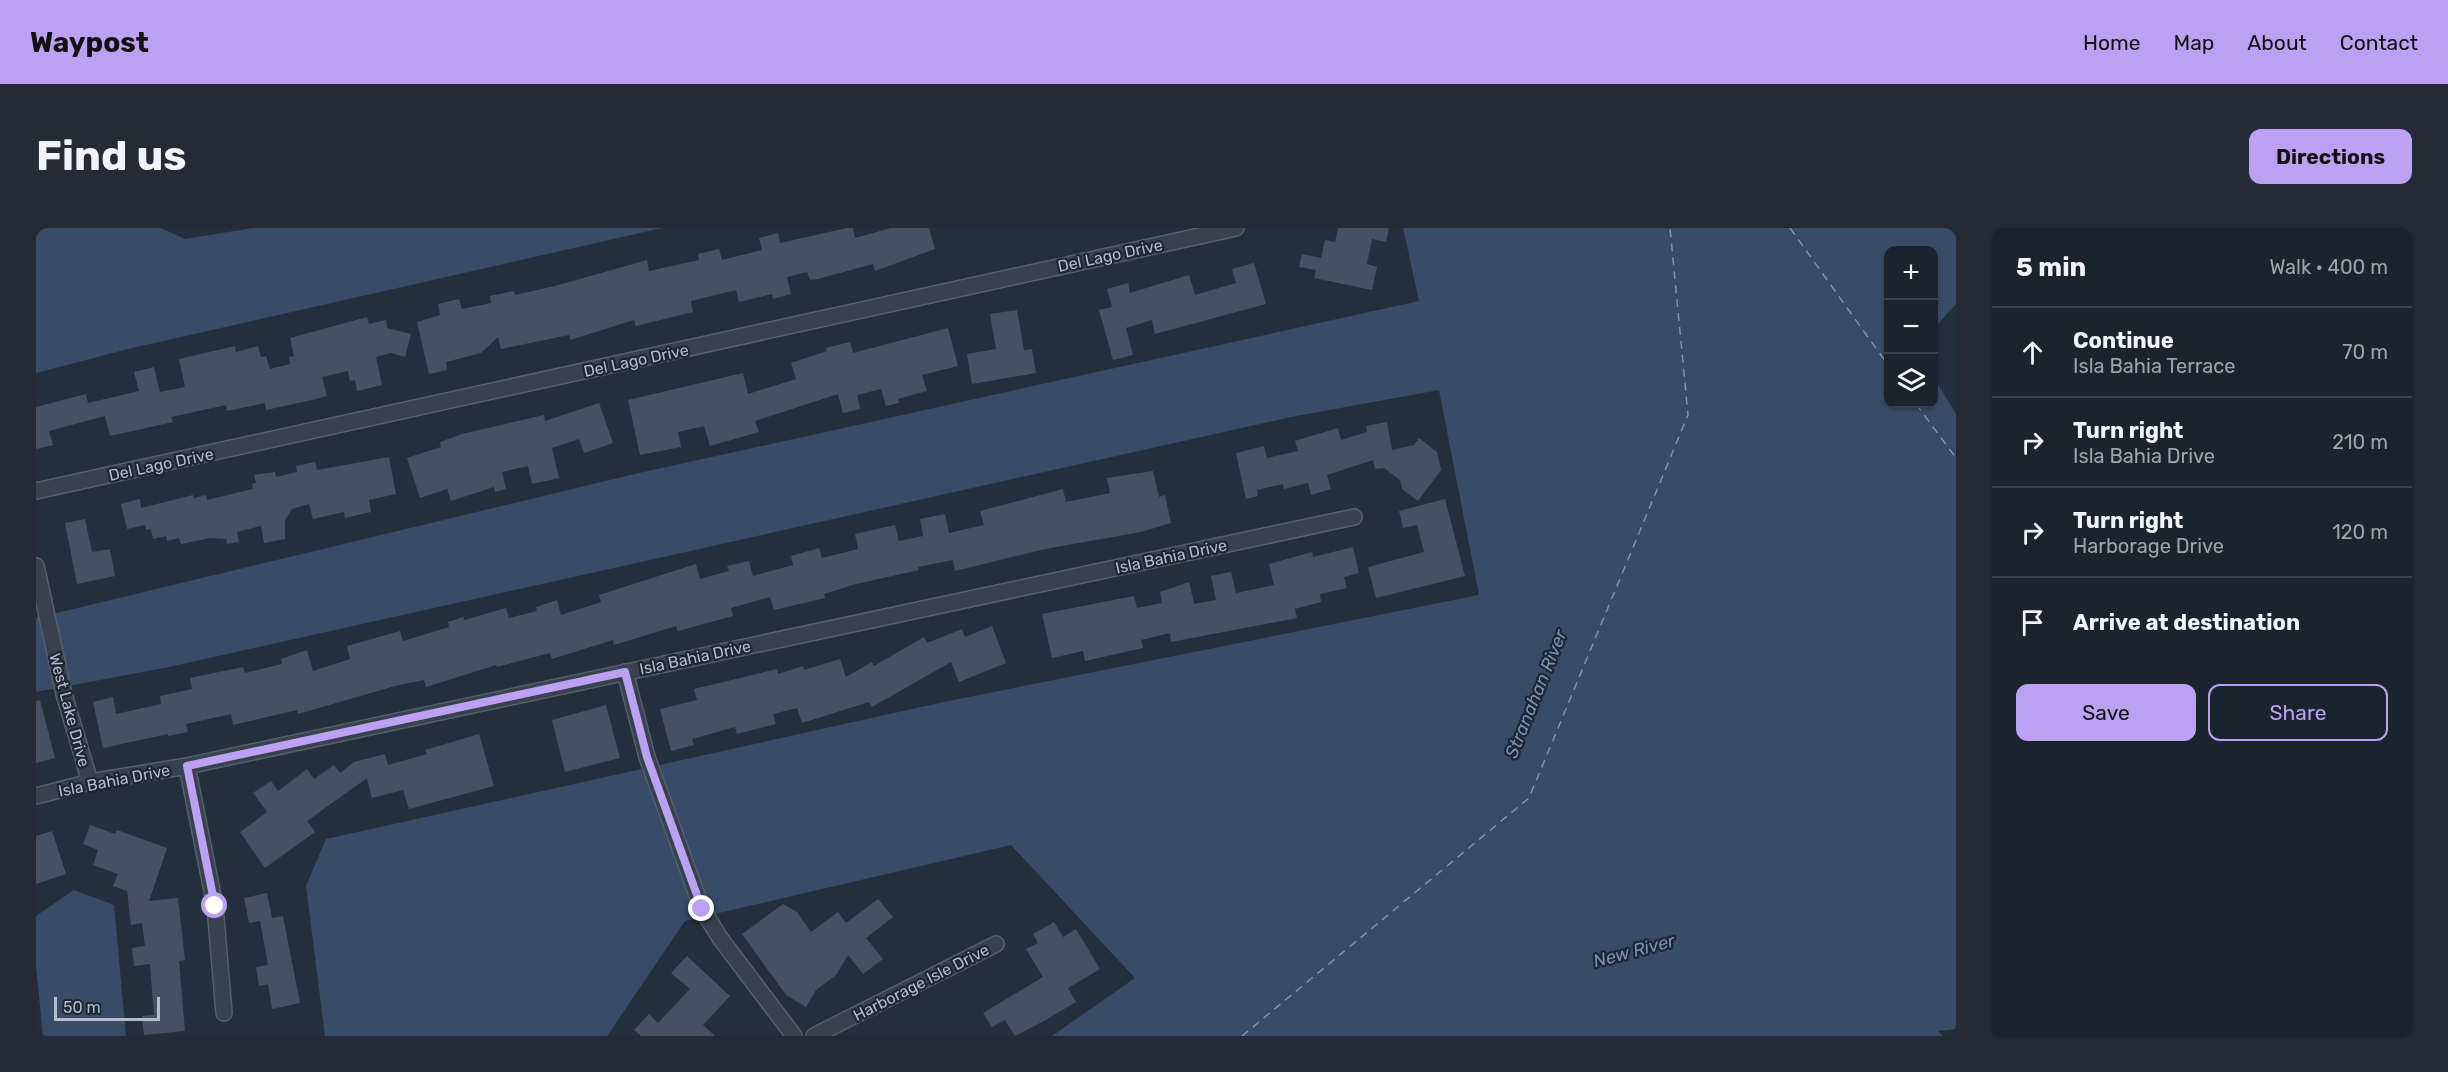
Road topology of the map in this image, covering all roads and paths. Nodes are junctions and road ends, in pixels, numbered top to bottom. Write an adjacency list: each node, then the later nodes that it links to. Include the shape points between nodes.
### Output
1 (1236, 228): 2 (street, Del Lago Drive)
2 (36, 491)
3 (1354, 517): 5 (street, Isla Bahia Drive)
4 (36, 566): 7 (street, West Lake Drive, via 64,694)
5 (625, 672): 6 (street, Isla Bahia Drive); 11 (street, via 647,757 702,909)
6 (187, 766): 7 (street, Isla Bahia Drive); 10 (street, via 215,906)
7 (90, 783): 8 (street, Isla Bahia Drive)
8 (36, 796)
9 (996, 944): 12 (street, Harborage Isle Drive)
10 (224, 1013)
11 (794, 1036)
12 (814, 1036)

